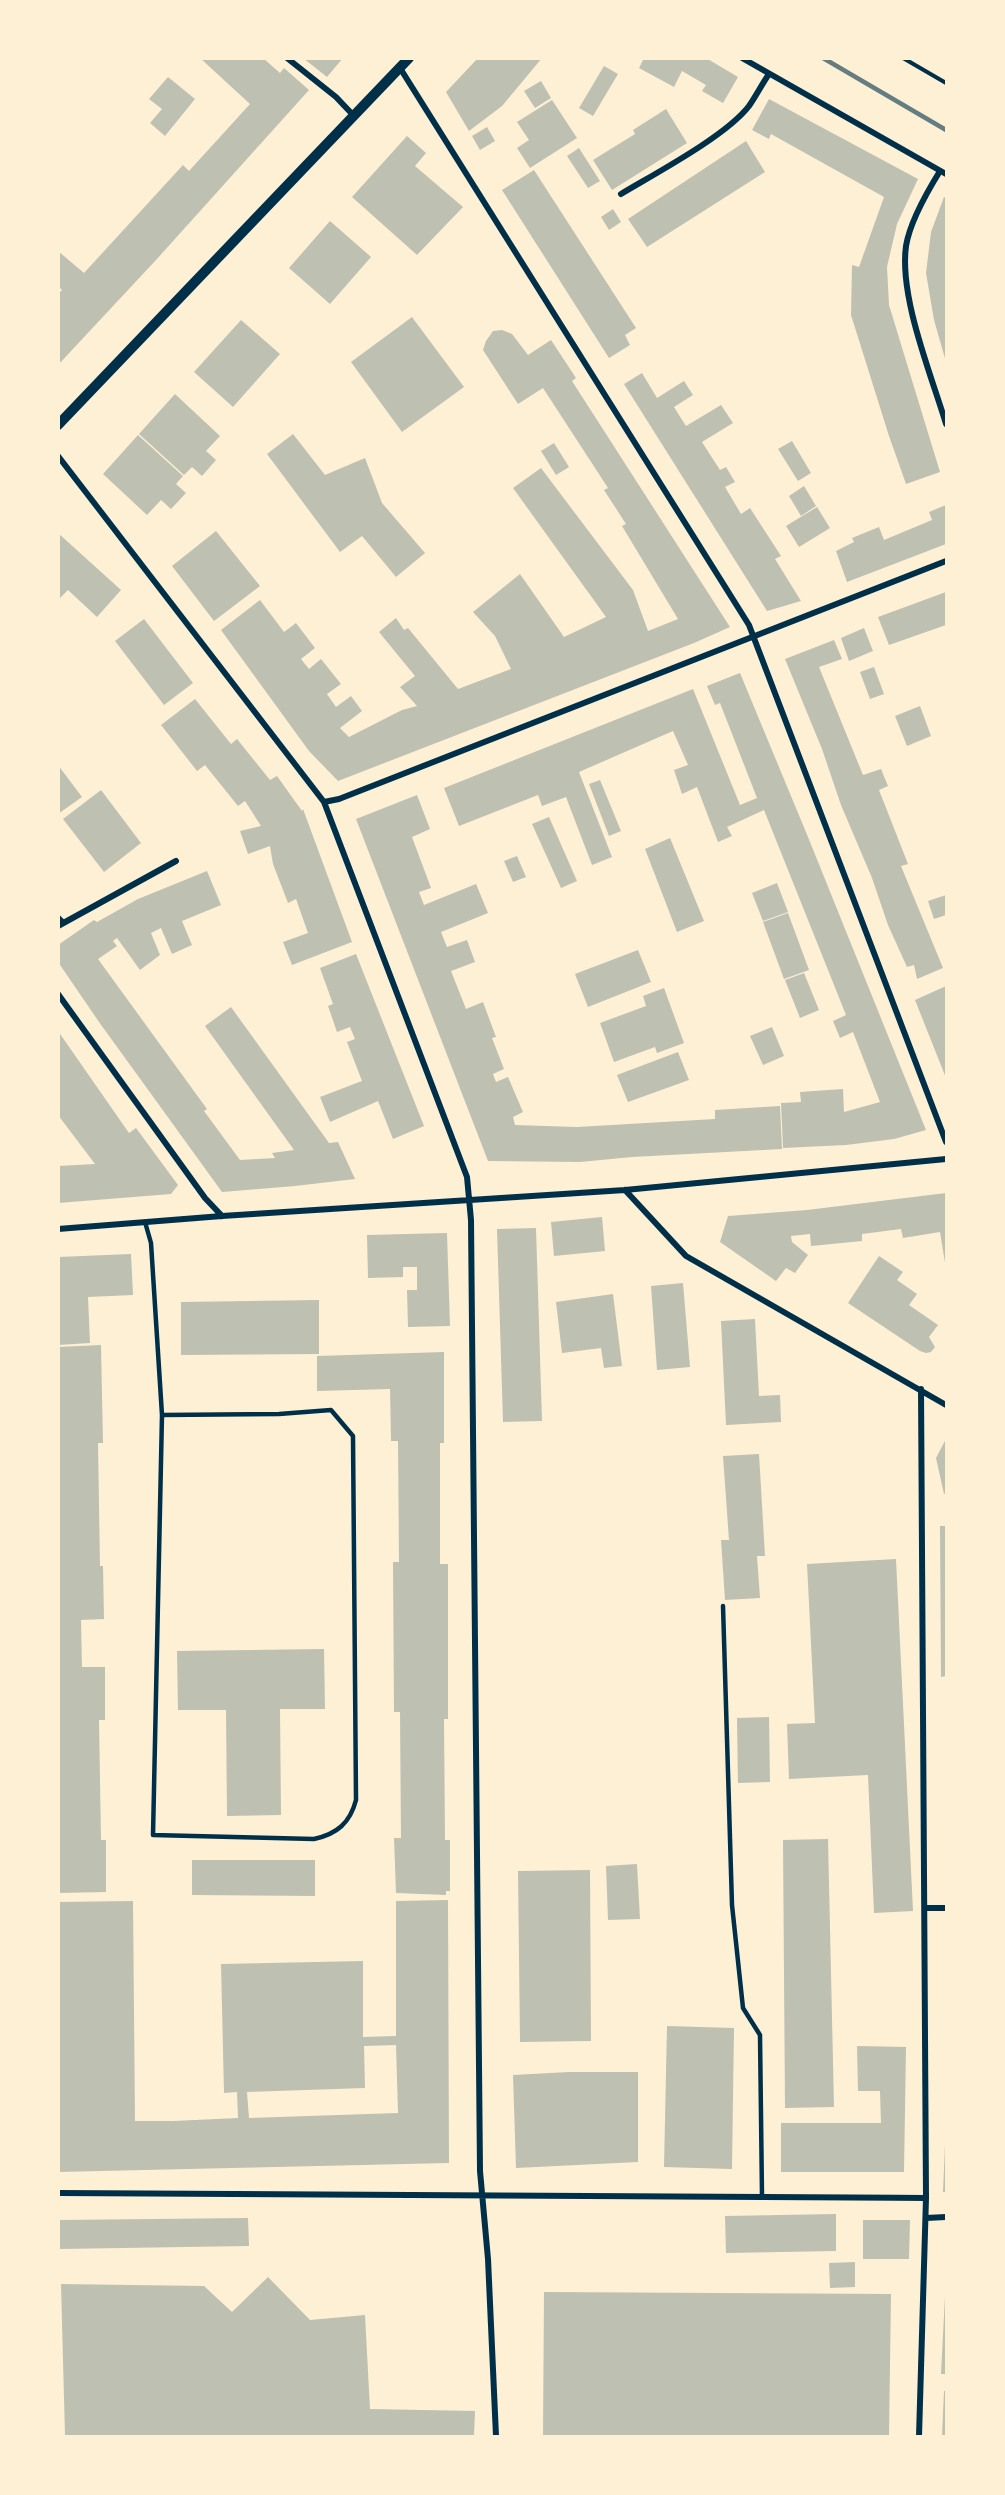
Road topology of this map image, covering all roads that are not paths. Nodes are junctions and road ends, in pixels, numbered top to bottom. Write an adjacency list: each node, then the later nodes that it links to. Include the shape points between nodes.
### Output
1 (288, 58): 6 (street)
2 (409, 58): 4 (street)
3 (742, 58): 5 (street)
4 (400, 68): 6 (street); 13 (street)
5 (769, 74): 7 (street); 8 (street, via 748,107 730,123)
6 (354, 116): 10 (street)
7 (943, 173): 9 (street, via 917,214 906,243 903,272)
8 (621, 194)
9 (946, 424)
10 (58, 426)
11 (58, 456): 14 (street)
12 (946, 561): 13 (street)
13 (754, 638): 14 (street); 18 (street)
14 (324, 802): 21 (street, via 467,1177)
15 (176, 861): 16 (street)
16 (60, 922)
17 (58, 994): 22 (street)
18 (946, 1142)
19 (946, 1159): 20 (street)
20 (625, 1191): 21 (street); 25 (street, via 686,1256)
21 (470, 1200): 22 (street); 33 (street)
22 (222, 1216): 23 (street)
23 (145, 1222): 24 (street); 27 (lane, via 151,1244)
24 (58, 1229)
25 (921, 1389): 26 (street); 29 (street)
26 (946, 1405)
27 (162, 1415): 27 (lane, via 153,1835 314,1839 328,1836 352,1815 356,1800 353,1436 331,1410)
28 (723, 1606): 32 (lane, via 732,1905 743,2008 760,2035)
29 (925, 1908): 30 (street); 34 (street)
30 (946, 1908)
31 (58, 2193): 33 (street)
32 (762, 2196): 33 (street); 34 (street)
33 (482, 2197): 37 (street)
34 (926, 2198): 36 (street)
35 (946, 2217): 36 (street)
36 (926, 2218): 38 (street)
37 (496, 2436)
38 (919, 2436)

